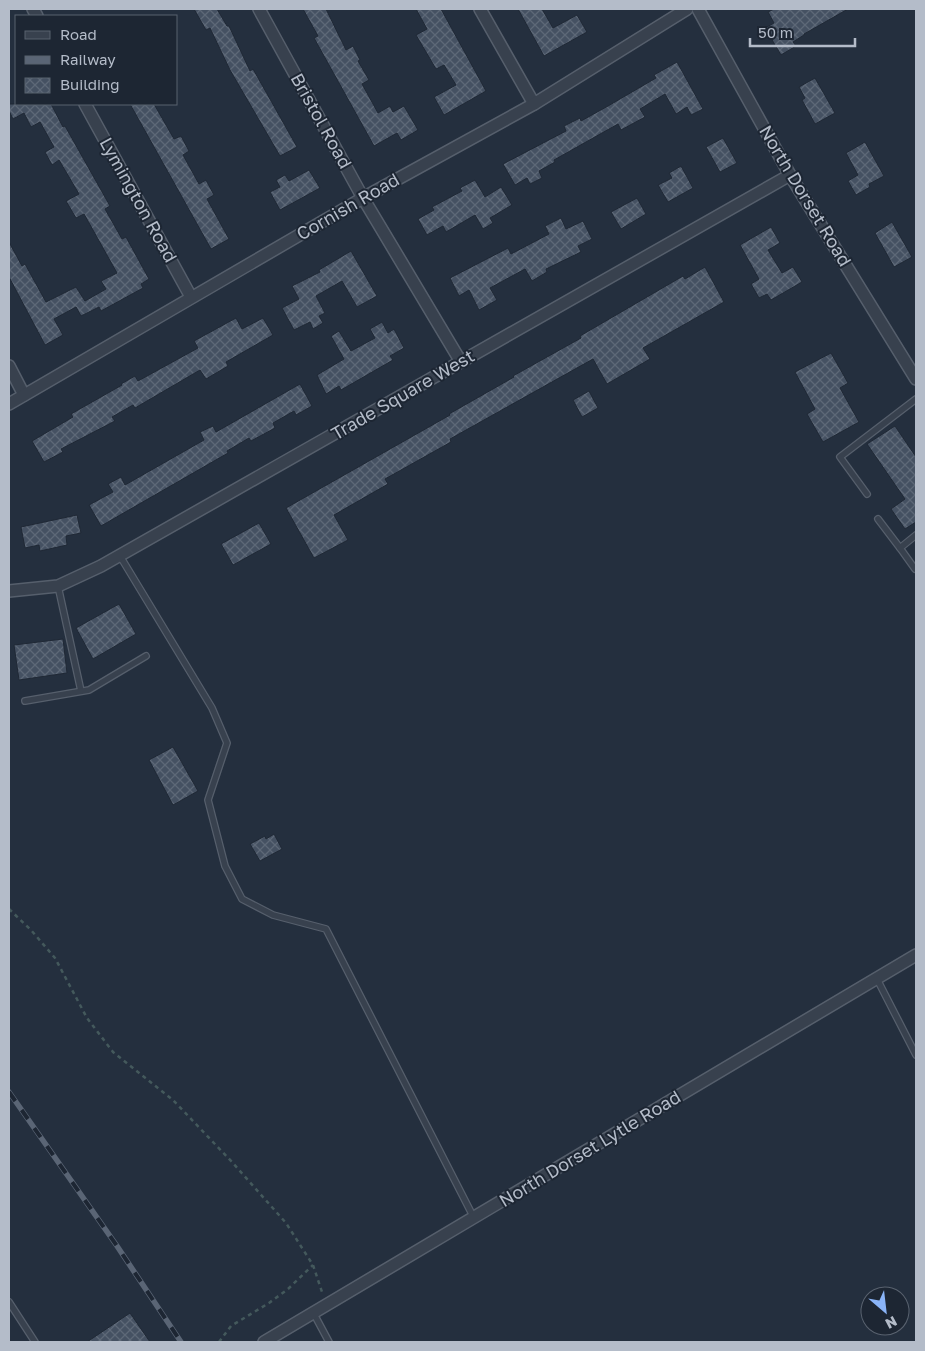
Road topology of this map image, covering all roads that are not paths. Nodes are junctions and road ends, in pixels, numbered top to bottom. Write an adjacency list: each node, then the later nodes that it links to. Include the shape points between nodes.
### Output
1 (259, 9): 8 (street, Bristol Road)
2 (480, 9): 5 (street)
3 (687, 9): 5 (street, Cornish Road)
4 (698, 9): 7 (street, North Dorset Road)
5 (534, 104): 8 (street, Cornish Road)
6 (86, 105): 9 (street, Lymington Road)
7 (790, 175): 10 (street, Trade Square West); 12 (street, North Dorset Road)
8 (363, 198): 9 (street, Cornish Road); 10 (street, Bristol Road)
9 (191, 297): 13 (street, Cornish Road)
10 (461, 362): 20 (street, Trade Square West)
11 (9, 366): 13 (street)
12 (916, 379)
13 (24, 395): 15 (street, Cornish Road)
14 (916, 399): 16 (lane, via 840,457)
15 (9, 404)
16 (867, 494)
17 (878, 519): 19 (lane)
18 (916, 535): 19 (lane)
19 (900, 548): 21 (lane)
20 (120, 556): 22 (street, Trade Square West); 30 (lane, via 212,708 227,743 208,800 226,866 242,899 273,915 326,929)
21 (916, 569)
22 (58, 586): 23 (street, Trade Square West); 25 (lane)
23 (9, 591)
24 (146, 656): 25 (lane, via 89,690)
25 (81, 691): 26 (lane)
26 (25, 701)
27 (916, 955): 28 (street, North Dorset Lytle Road)
28 (877, 978): 29 (lane); 30 (street, North Dorset Lytle Road)
29 (916, 1055)
30 (474, 1218): 32 (street, North Dorset Lytle Road)
31 (9, 1302): 33 (lane)
32 (314, 1314): 34 (street, North Dorset Lytle Road); 35 (lane)
33 (35, 1342)
34 (264, 1342)
35 (329, 1342)

